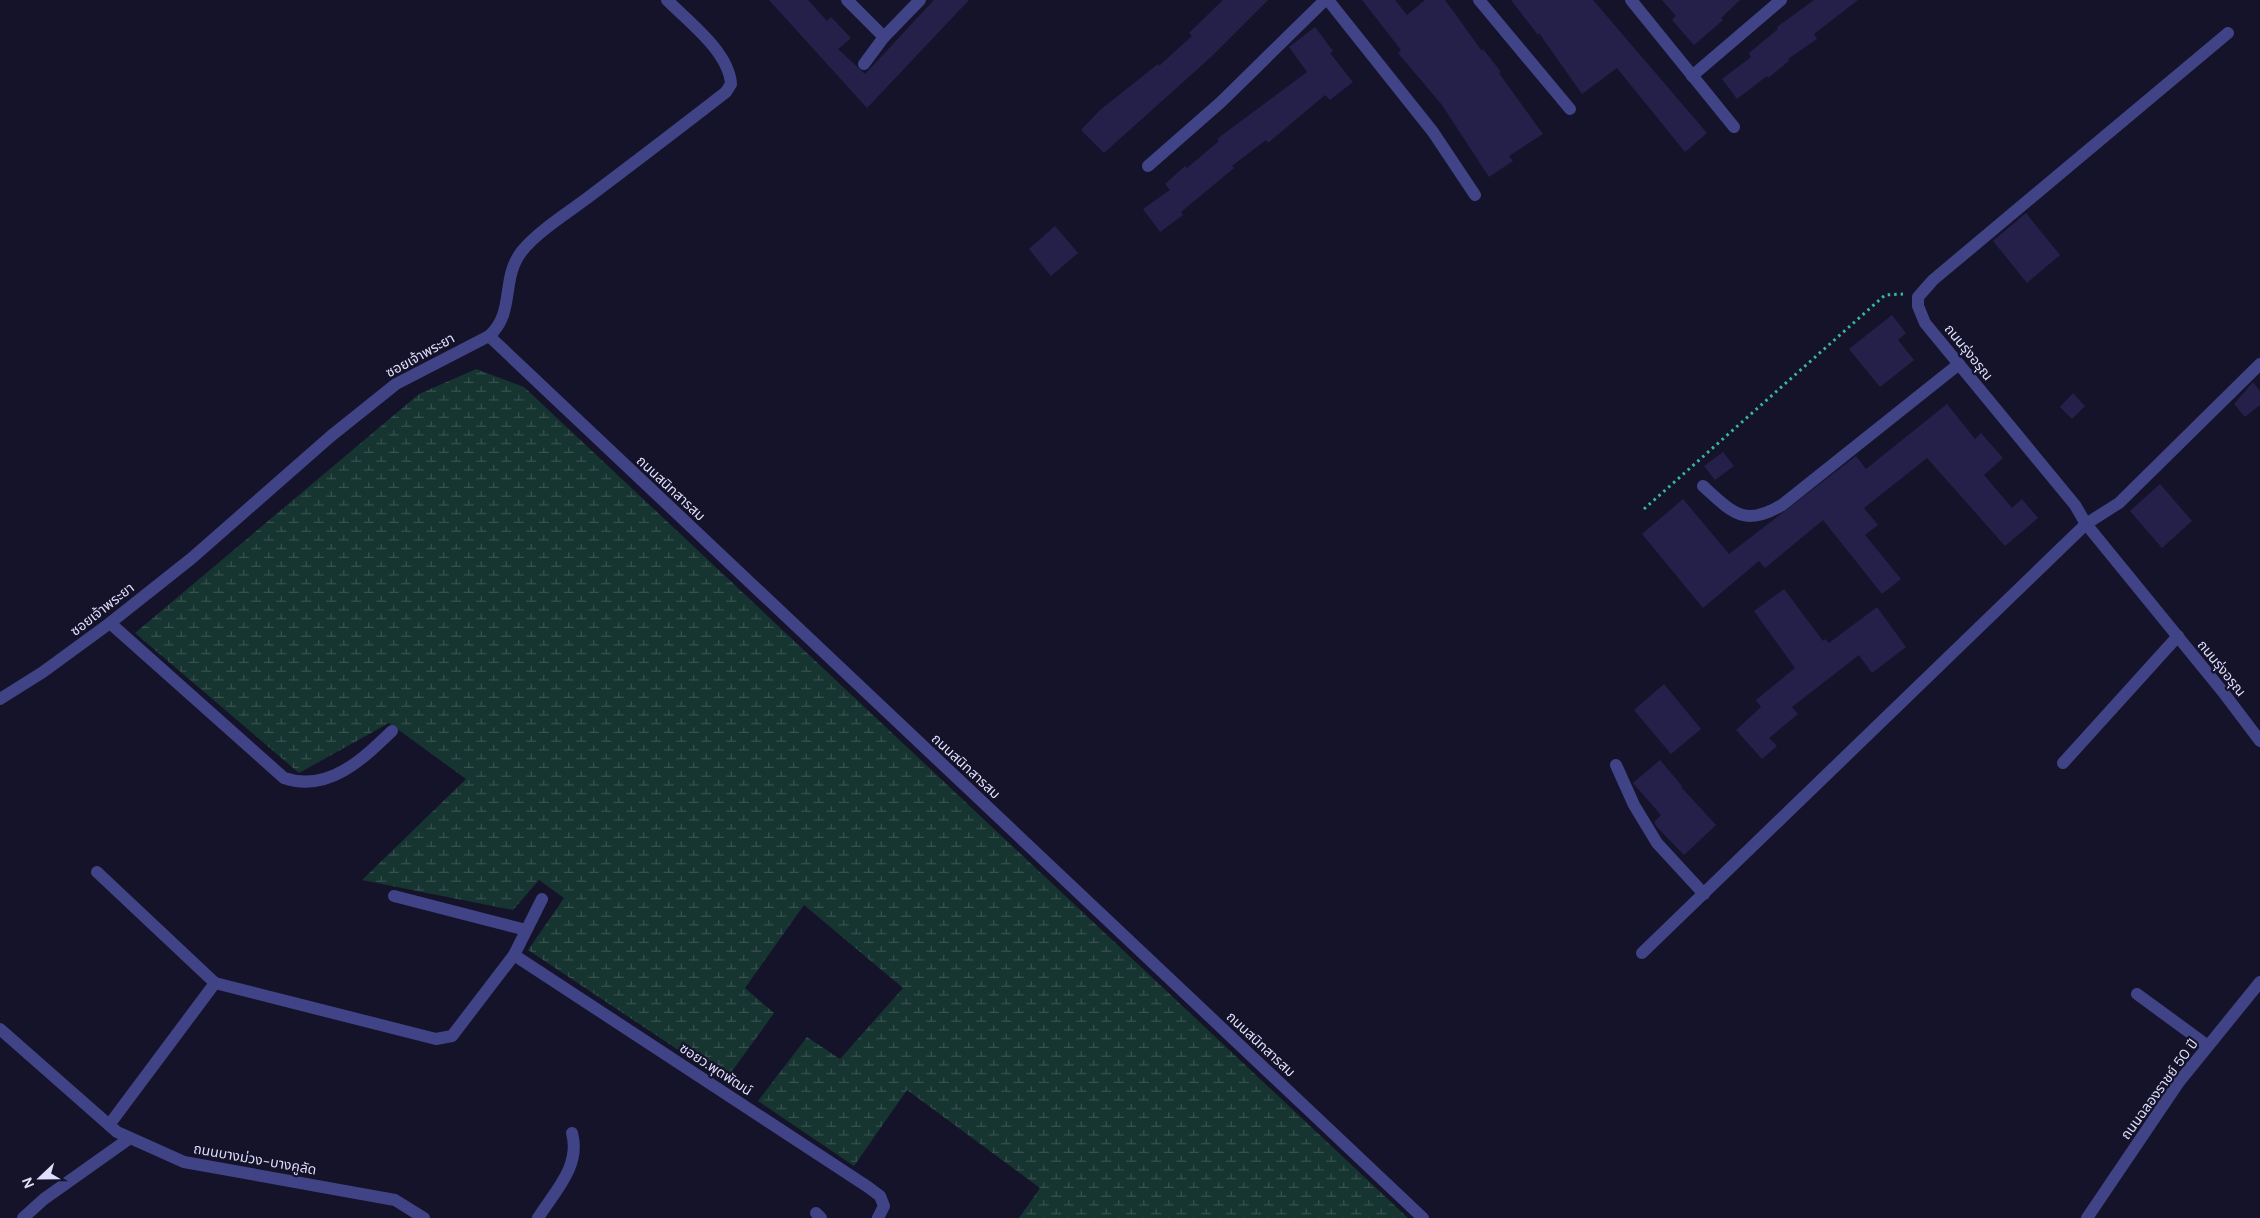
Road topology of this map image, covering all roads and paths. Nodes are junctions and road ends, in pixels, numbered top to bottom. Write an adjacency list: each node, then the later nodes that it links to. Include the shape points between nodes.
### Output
1 (667, 0): 17 (street, ซอยเจ้าพระยา, via 717,50 728,66 731,84 726,92 523,249 512,265 505,314 498,328)
2 (847, 0): 9 (street)
3 (920, 0): 9 (street)
4 (1327, 0): 14 (street, via 1221,102); 15 (street, via 1433,132)
5 (1479, 0): 12 (street)
6 (1631, 0): 11 (street)
7 (1782, 0): 11 (street)
8 (2228, 33): 16 (street, via 1932,280 1918,297)
9 (884, 37): 10 (street)
10 (864, 64)
11 (1692, 76): 13 (street)
12 (1570, 109)
13 (1734, 127)
14 (1148, 166)
15 (1475, 195)
16 (1918, 306): 18 (street, ถนนรุ่งอรุณ, via 1925,323); 21 (path, via 1903,294 1885,295)
17 (488, 336): 23 (street, ซอยเจ้าพระยา, via 396,384 331,436 192,558); 49 (street, ถนนสนิทสารสม)
18 (1959, 364): 20 (street, via 1767,514 1751,516 1732,512); 22 (street, ถนนรุ่งอรุณ, via 2075,505)
19 (2260, 364): 22 (street, via 2119,503)
20 (1703, 486)
21 (1644, 509)
22 (2086, 524): 24 (street, ถนนรุ่งอรุณ); 31 (street)
23 (110, 623): 25 (street, ซอยเจ้าพระยา, via 43,672); 26 (street, via 284,778 298,783 316,782 339,774 363,759)
24 (2178, 636): 27 (street, ถนนรุ่งอรุณ); 28 (street)
25 (0, 698)
26 (392, 731)
27 (2260, 741)
28 (2063, 763)
29 (1616, 765): 31 (street, via 1634,805 1657,843)
30 (97, 872): 38 (street)
31 (1704, 894): 35 (street)
32 (394, 896): 34 (street)
33 (542, 899): 34 (street)
34 (526, 930): 36 (street)
35 (1642, 953)
36 (514, 955): 38 (street, via 452,1036 436,1039); 48 (street, ซอยว.พุดพัฒน์, via 868,1186 880,1196 884,1206)
37 (2260, 982): 41 (street, ถนนฉลองราชย์ 50 ปี)
38 (215, 983): 42 (street)
39 (2137, 994): 41 (street)
40 (0, 1029): 42 (street, ถนนบางม่วง-บางคูลัด)
41 (2208, 1046): 50 (street, ถนนฉลองราชย์ 50 ปี, via 2179,1082)
42 (108, 1125): 44 (street, ถนนบางม่วง-บางคูลัด)
43 (572, 1133): 47 (street, via 575,1145 571,1168)
44 (130, 1138): 45 (street, via 44,1199); 46 (street, ถนนบางม่วง-บางคูลัด, via 184,1162 395,1200)
45 (23, 1218)
46 (424, 1218)
47 (538, 1218)
48 (878, 1218)
49 (1423, 1218)
50 (2086, 1218)

